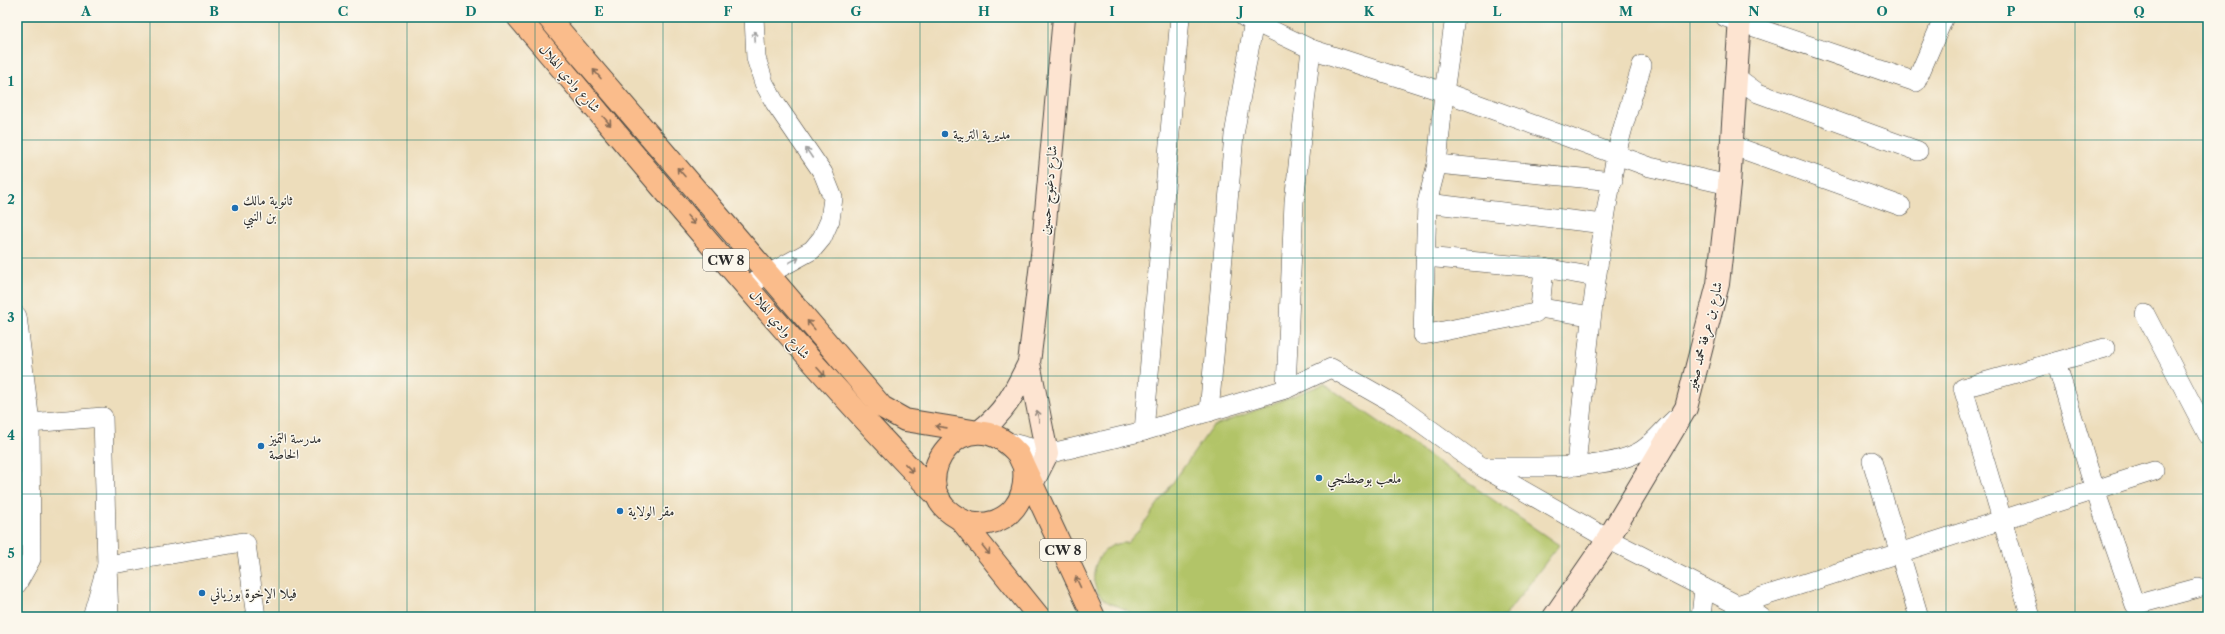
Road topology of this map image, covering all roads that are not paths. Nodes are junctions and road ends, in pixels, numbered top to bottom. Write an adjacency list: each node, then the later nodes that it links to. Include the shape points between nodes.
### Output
1 (518, 17): 27 (main road, شارع وادي الهلال / CW 8, one-way to 27)
2 (548, 17): 25 (main road, شارع وادي الهلال / CW 8, one-way to 2)
3 (754, 17): 25 (street, one-way to 3, via 812,250 822,238 830,220 833,198 823,173 764,83 756,58)
4 (1064, 17): 34 (street, شارع دغبوج حسين, via 1042,255)
5 (1180, 17): 39 (street)
6 (1455, 17): 13 (street)
7 (1944, 17): 9 (street, via 1916,82)
8 (1249, 19): 10 (street); 37 (street, via 1234,135)
9 (1735, 19): 12 (street, شارع بن عرفة محمد صغير)
10 (1311, 50): 13 (street); 35 (street, via 1294,202)
11 (1642, 66): 16 (street)
12 (1736, 77): 14 (street, شارع بن عرفة محمد صغير); 15 (street, via 1758,93)
13 (1444, 92): 16 (street); 17 (street)
14 (1731, 145): 19 (street, شارع بن عرفة محمد صغير); 21 (street)
15 (1918, 151)
16 (1616, 155): 18 (street); 19 (street, via 1650,167)
17 (1437, 164): 18 (street); 20 (street)
18 (1613, 181): 22 (street)
19 (1729, 185): 36 (street, شارع بن عرفة محمد صغير, via 1718,284)
20 (1428, 203): 22 (street); 23 (street)
21 (1902, 206)
22 (1604, 224): 26 (street)
23 (1425, 257): 24 (street); 28 (street, via 1423,335 1535,313)
24 (1544, 268): 26 (street); 28 (street)
25 (769, 275): 27 (street); 40 (main road, شارع وادي الهلال / CW 8, one-way to 25, via 905,420 882,406)
26 (1596, 277): 31 (street)
27 (747, 286): 50 (main road, شارع وادي الهلال / CW 8, one-way to 50, via 882,440)
28 (1540, 308): 31 (street)
29 (2145, 314): 41 (street)
30 (17, 316): 38 (street)
31 (1591, 316): 45 (street)
32 (2105, 348): 33 (street)
33 (2056, 362): 49 (street); 52 (street, via 1963,388)
34 (1029, 363): 40 (street, via 1011,399 996,419); 43 (street, one-way to 34)
35 (1286, 389): 37 (street); 46 (street, via 1331,368 1398,406)
36 (1686, 408): 45 (street, via 1640,452 1612,461); 53 (street, شارع بن عرفة محمد صغير)
37 (1209, 412): 39 (street)
38 (24, 426): 55 (street, via 103,417); 56 (street, via 32,559)
39 (1144, 431): 43 (street)
40 (980, 432): 42 (main road); 50 (main road, via 964,435 951,443 941,454 935,468 935,484)
41 (2208, 435)
42 (1008, 442): 43 (street); 48 (main road, via 1018,454)
43 (1047, 454): 48 (street)
44 (1872, 461): 54 (street)
45 (1576, 466): 46 (street)
46 (1482, 467): 53 (street)
47 (2154, 471): 49 (street)
48 (1026, 483): 51 (main road, via 1009,513 990,523 975,524); 64 (main road, CW 8, one-way to 48)
49 (2095, 490): 52 (street); 58 (street, via 2135,605)
50 (939, 498): 51 (main road, via 948,511)
51 (961, 520): 63 (main road, one-way to 63)
52 (2002, 520): 54 (street); 69 (street)
53 (1608, 539): 57 (street); 65 (street, شارع بن عرفة محمد صغير)
54 (1901, 552): 59 (street); 68 (street)
55 (107, 565): 60 (street); 61 (street); 62 (street, via 244,542)
56 (17, 584)
57 (1704, 588): 59 (street); 66 (street)
58 (2198, 588)
59 (1737, 605): 67 (street)
60 (92, 617)
61 (109, 617)
62 (256, 617)
63 (1039, 617)
64 (1094, 617)
65 (1554, 617)
66 (1702, 617)
67 (1761, 617)
68 (1919, 617)
69 (2031, 617)

